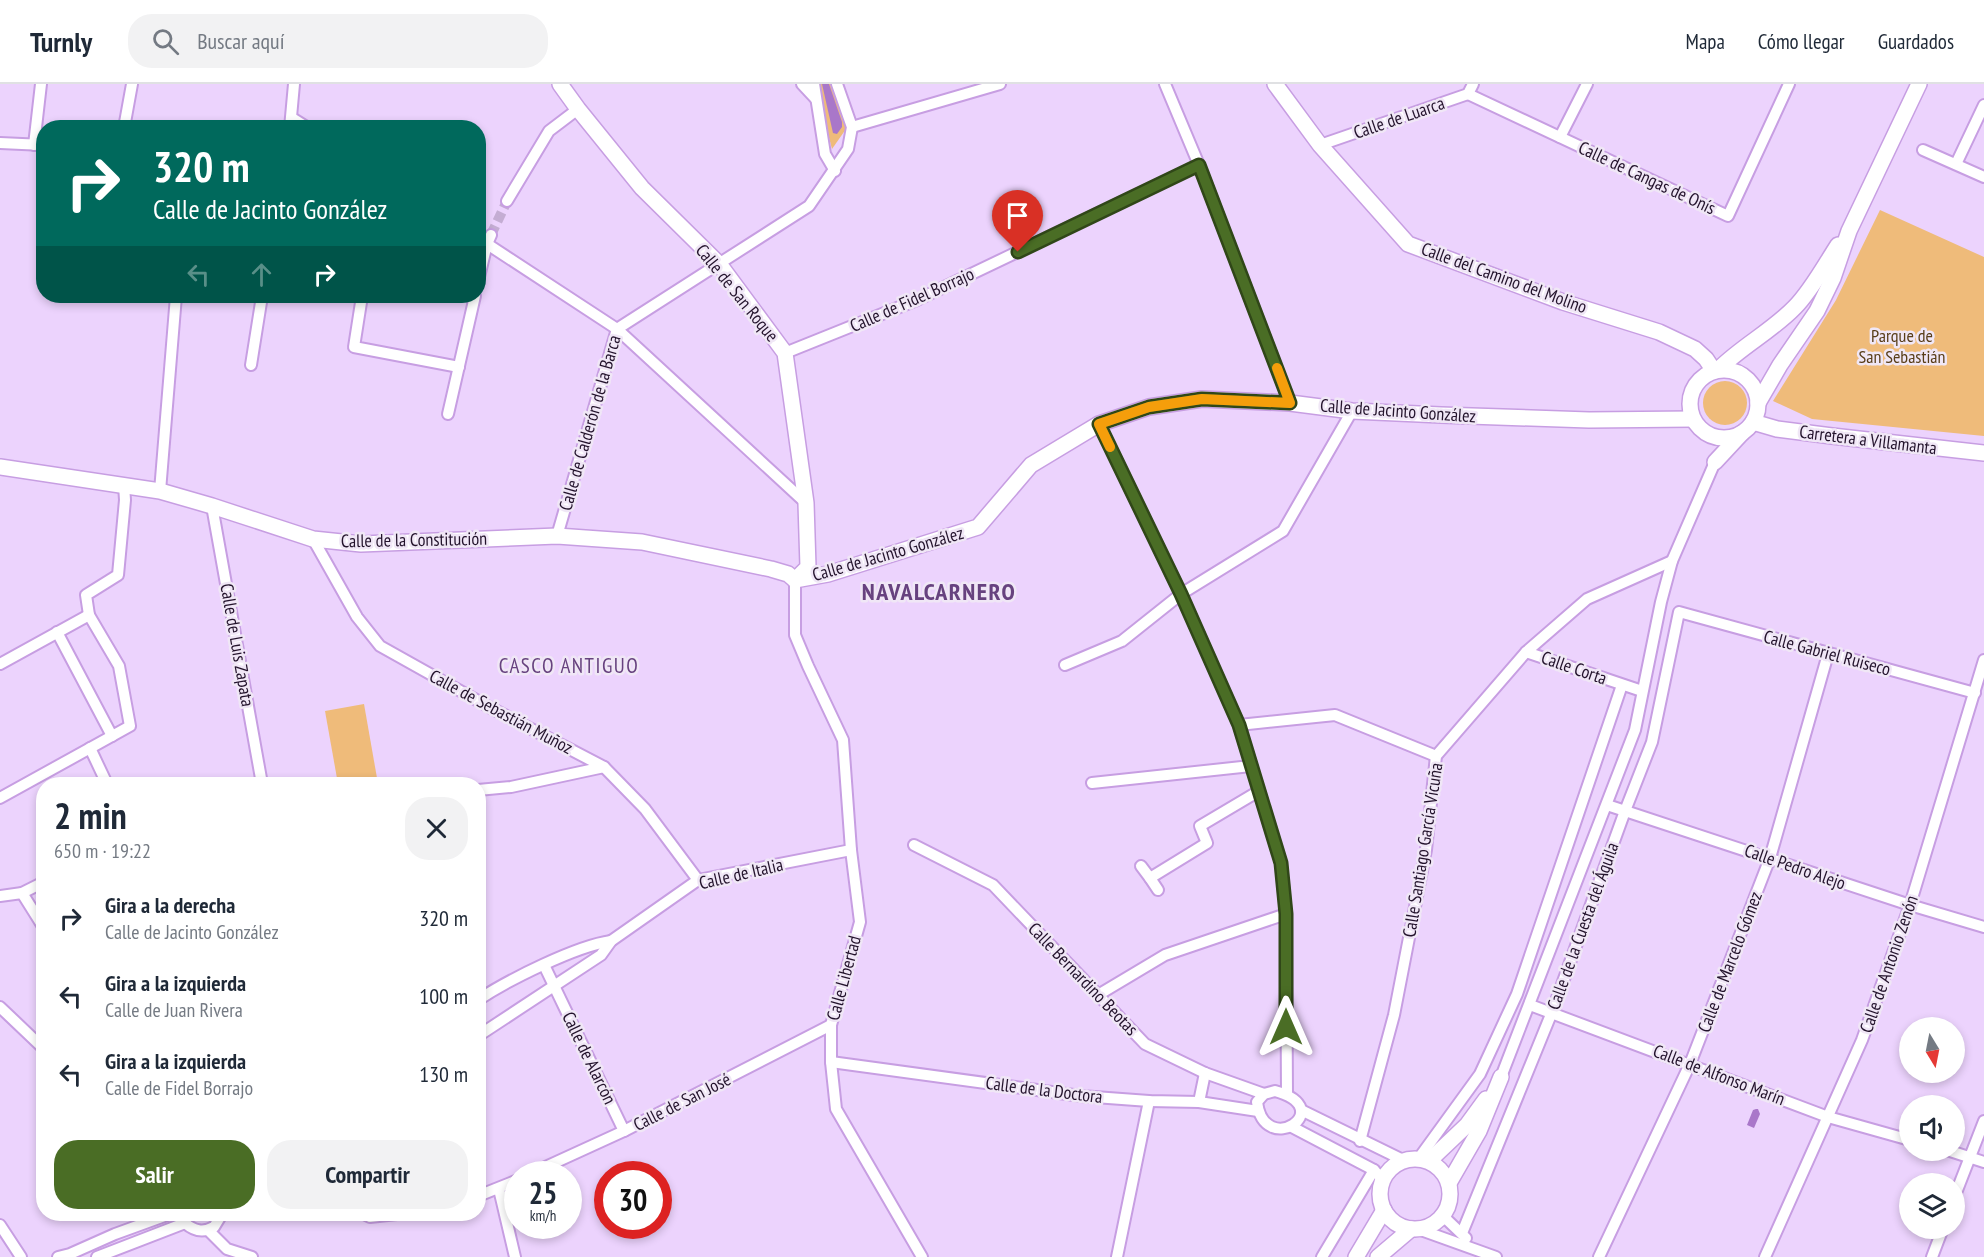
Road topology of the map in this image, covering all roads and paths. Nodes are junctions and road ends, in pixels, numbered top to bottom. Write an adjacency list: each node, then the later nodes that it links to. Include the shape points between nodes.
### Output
1 (41, 84): 18 (street)
2 (132, 84): 19 (street)
3 (294, 84): 20 (street)
4 (560, 84): 17 (street, Calle de San Roque)
5 (802, 84): 15 (street)
6 (814, 84): 15 (street)
7 (837, 84): 21 (street)
8 (1000, 84): 21 (street)
9 (1165, 84): 28 (street)
10 (1587, 84): 22 (street)
11 (1789, 84): 22 (street, Calle de Cangas de Onís, via 1728,216)
12 (1919, 84): 32 (street)
13 (1278, 85): 25 (street, Calle del Camino del Molino)
14 (1471, 89): 22 (street, Calle de Cangas de Onís); 25 (street, Calle de Luarca)
15 (817, 100): 29 (street, via 825,154)
16 (1984, 105): 27 (street)
17 (578, 109): 31 (street, via 549,131); 34 (street, Calle de San Roque, via 642,188)
18 (40, 120)
19 (125, 120)
20 (291, 120)
21 (852, 127): 29 (street, Calle de Calderón de la Barca, via 848,149)
22 (1560, 137)
23 (0, 143): 24 (street)
24 (36, 145)
25 (1320, 145): 43 (street, Calle del Camino del Molino, via 1408,244 1563,302 1659,332 1695,349)
26 (1923, 150): 27 (street)
27 (1956, 164): 30 (street)
28 (1199, 165): 40 (street, Calle de Fidel Borrajo, via 917,300); 44 (street)
29 (835, 171): 34 (street, Calle de Calderón de la Barca, via 809,206)
30 (1984, 177)
31 (507, 201)
32 (1848, 231): 43 (street, via 1796,306); 45 (street, via 1817,311)
33 (486, 239): 39 (street)
34 (720, 265): 39 (street, Calle de Calderón de la Barca); 40 (street, Calle de San Roque)
35 (175, 303): 56 (street)
36 (261, 303): 41 (street)
37 (361, 303): 42 (street, via 354,347)
38 (473, 303): 42 (street)
39 (617, 328): 57 (street); 59 (street, Calle de Calderón de la Barca)
40 (785, 353): 57 (street, Calle de San Roque)
41 (251, 365)
42 (459, 367): 47 (street)
43 (1716, 370): 45 (street, via 1741,374 1756,392); 48 (street, via 1705,374 1693,388 1689,406)
44 (1290, 403): 46 (street, Calle de Jacinto González); 49 (street, Calle de Jacinto González, via 1202,399 1149,407)
45 (1758, 403): 50 (street)
46 (1352, 411): 48 (street, Calle de Jacinto González, via 1589,420); 63 (street, via 1283,531)
47 (448, 414)
48 (1693, 419): 51 (street)
49 (1099, 424): 62 (street, Calle de Jacinto González, via 1031,465 978,527 828,574); 63 (street)
50 (1748, 427): 51 (street, via 1733,437); 52 (street, Carretera a Villamanta); 53 (street, Calle de la Cuesta del Águila)
51 (1709, 435): 53 (street)
52 (1984, 453)
53 (1715, 462): 61 (street, Calle de la Cuesta del Águila)
54 (0, 467): 55 (street, Calle de la Constitución)
55 (124, 485): 56 (street, Calle de la Constitución); 65 (street, via 118,575 86,595)
56 (160, 491): 58 (street, Calle de la Constitución)
57 (806, 503): 62 (street, Calle de San Roque, via 808,567)
58 (212, 506): 60 (street, Calle de la Constitución); 83 (street, Calle de Luis Zapata)
59 (558, 536): 60 (street, Calle de la Constitución, via 362,544); 62 (street, Calle de la Constitución, via 642,542 771,569)
60 (313, 539): 80 (street, Calle de Sebastián Muñoz, via 357,617 380,646)
61 (1672, 561): 67 (street, Calle Santiago García Vicuña, via 1587,599); 73 (street, Calle de la Cuesta del Águila)
62 (795, 580): 94 (street, Calle Libertad, via 795,635 843,740)
63 (1181, 594): 71 (street, via 1122,641); 75 (street)
64 (1679, 612): 68 (street, Calle Gabriel Ruiseco); 90 (street, Calle de la Cuesta del Águila, via 1652,742)
65 (89, 615): 66 (street); 76 (street, via 119,666 130,726)
66 (57, 632): 70 (street); 76 (street)
67 (1526, 652): 72 (street, Calle Corta); 78 (street, Calle Santiago García Vicuña)
68 (1828, 654): 74 (street, Calle Gabriel Ruiseco); 95 (street, Calle de Marcelo Gómez)
69 (1984, 660): 74 (street, Calle de Antonio Zenón)
70 (0, 664)
71 (1065, 665)
72 (1622, 685): 73 (street); 91 (street)
73 (1642, 691): 89 (street, Calle de la Cuesta del Águila, via 1635,730)
74 (1975, 693): 105 (street, Calle de Antonio Zenón)
75 (1239, 725): 78 (street, via 1335,715); 79 (street)
76 (112, 736): 77 (street)
77 (90, 748): 81 (street); 82 (street)
78 (1436, 756): 138 (street, Calle Santiago García Vicuña, via 1418,894 1394,1015)
79 (1251, 766): 85 (street); 87 (street)
80 (604, 767): 86 (street, via 511,788); 98 (street, Calle de Sebastián Muñoz, via 645,809)
81 (38, 777)
82 (104, 777)
83 (261, 777)
84 (36, 778): 88 (street)
85 (1092, 783)
86 (486, 790)
87 (1259, 791): 97 (street, via 1200,826 1207,843); 106 (street, via 1281,863)
88 (0, 798)
89 (1606, 805): 90 (street, Calle Pedro Alejo); 92 (street, Calle de la Cuesta del Águila)
90 (1625, 811): 95 (street, Calle Pedro Alejo); 118 (street, Calle de la Cuesta del Águila)
91 (1574, 828): 92 (street, Calle de la Cuesta del Águila); 99 (street)
92 (1595, 836): 101 (street, Calle de la Cuesta del Águila)
93 (914, 845): 115 (street, Calle Bernardino Beotas, via 993,885)
94 (851, 850): 98 (street, Calle de Italia); 119 (street, Calle Libertad, via 860,922)
95 (1770, 858): 105 (street, Calle Pedro Alejo); 123 (street, Calle de Marcelo Gómez)
96 (1141, 866): 97 (street)
97 (1150, 878): 102 (street)
98 (698, 880): 109 (street, Calle de Italia)
99 (1556, 881): 101 (street, Calle de la Cuesta del Águila); 110 (street)
100 (36, 886): 103 (street)
101 (1575, 888): 111 (street, Calle de la Cuesta del Águila)
102 (1158, 890)
103 (22, 893): 104 (street); 107 (street)
104 (0, 896)
105 (1910, 905): 108 (street, Calle Pedro Alejo); 133 (street, Calle de Antonio Zenón, via 1862,1040)
106 (1286, 914): 115 (street, via 1165,955); 128 (street)
107 (36, 915)
108 (1984, 927)
109 (611, 941): 112 (street, Calle de Italia); 113 (street, Calle de Italia, via 601,955)
110 (1531, 953): 111 (street, Calle de la Cuesta del Águila); 125 (street, via 1517,994)
111 (1548, 960): 116 (street, Calle de la Cuesta del Águila)
112 (544, 965): 113 (street); 114 (street, Calle de Italia)
113 (554, 985): 120 (street, Calle de Italia); 136 (street, Calle de Alarcón)
114 (486, 995)
115 (1098, 995): 124 (street, Calle Bernardino Beotas, via 1146,1044)
116 (1530, 1005): 118 (street, Calle de Alfonso Marín); 126 (street, Calle de la Cuesta del Águila)
117 (0, 1007): 121 (street)
118 (1552, 1012): 123 (street, Calle de Alfonso Marín); 160 (street, Calle de la Cuesta del Águila)
119 (831, 1025): 122 (street, Calle Libertad); 136 (street, Calle de San José)
120 (486, 1031)
121 (36, 1041)
122 (831, 1062): 129 (street, Calle de la Doctora, via 1081,1096); 170 (street, Calle Libertad, via 836,1109)
123 (1690, 1065): 133 (street, Calle de Alfonso Marín); 176 (street, Calle de Marcelo Gómez)
124 (1205, 1073): 127 (street, Calle Bernardino Beotas); 130 (street)
125 (1480, 1074): 126 (street); 142 (street)
126 (1498, 1082): 142 (street, Calle de la Cuesta del Águila, via 1467,1125); 147 (street, Calle de la Cuesta del Águila, via 1479,1131)
127 (1264, 1094): 128 (street); 132 (street, via 1257,1102)
128 (1287, 1094): 131 (street)
129 (1149, 1101): 130 (street, Calle de la Doctora); 171 (street)
130 (1199, 1102): 132 (street, Calle de la Doctora)
131 (1301, 1110): 135 (street, via 1300,1119); 138 (street)
132 (1258, 1112): 135 (street, via 1263,1122 1280,1129)
133 (1828, 1117): 137 (street, Calle de Alfonso Marín); 177 (street, Calle de Antonio Zenón)
134 (1984, 1121): 140 (street)
135 (1292, 1127): 146 (street)
136 (624, 1131): 143 (street, Calle de San José)
137 (1899, 1137)
138 (1360, 1141): 141 (street)
139 (1965, 1155): 140 (street)
140 (1970, 1157): 144 (street); 145 (street)
141 (1403, 1160): 142 (street); 146 (street)
142 (1424, 1160): 147 (street, via 1441,1169)
143 (558, 1161)
144 (1984, 1162)
145 (1964, 1173)
146 (1378, 1175): 151 (street); 172 (street)
147 (1449, 1183): 152 (street, via 1451,1195)
148 (504, 1187): 149 (street)
149 (499, 1189): 150 (street); 169 (street)
150 (486, 1193)
151 (1384, 1210): 158 (street, via 1395,1222); 173 (street)
152 (1443, 1216): 158 (street, via 1433,1224); 160 (street)
153 (151, 1221): 165 (street)
154 (177, 1221): 166 (street)
155 (187, 1221): 159 (street, via 195,1230)
156 (219, 1221): 159 (street)
157 (0, 1225): 164 (street)
158 (1414, 1229): 162 (street); 174 (street)
159 (208, 1230): 163 (street)
160 (1462, 1233): 162 (street)
161 (1939, 1239): 178 (street)
162 (1473, 1248): 175 (street)
163 (227, 1249): 167 (street); 168 (street)
164 (21, 1257)
165 (58, 1257)
166 (97, 1257)
167 (216, 1257)
168 (252, 1257)
169 (515, 1257)
170 (922, 1257)
171 (1117, 1257)
172 (1322, 1257)
173 (1356, 1257)
174 (1378, 1257)
175 (1496, 1257)
176 (1599, 1257)
177 (1765, 1257)
178 (1932, 1257)

